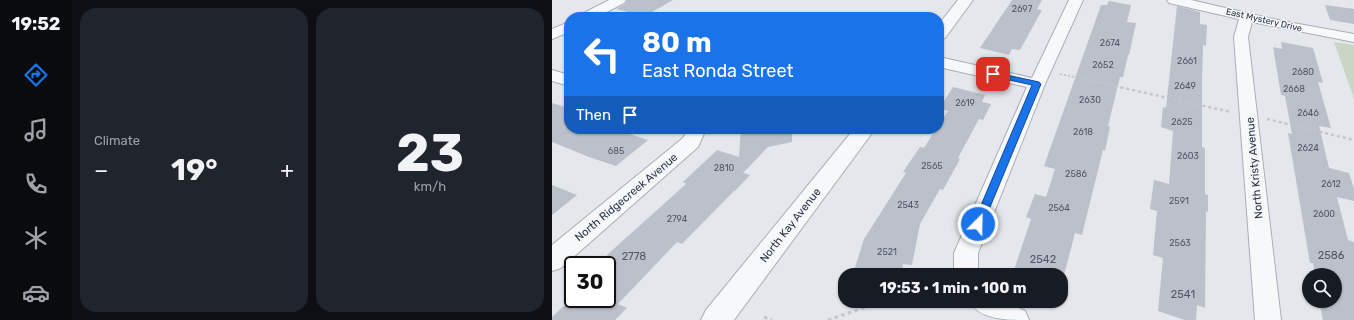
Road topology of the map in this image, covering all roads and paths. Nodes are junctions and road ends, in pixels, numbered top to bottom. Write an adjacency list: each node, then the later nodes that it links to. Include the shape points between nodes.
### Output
1 (619, 0): 5 (street)
2 (966, 0): 8 (street)
3 (1076, 0): 15 (street)
4 (1174, 0): 6 (street, East Mystery Drive)
5 (596, 12)
6 (1247, 17): 10 (street, East Mystery Drive); 30 (street, North Kristy Avenue, via 1241,37)
7 (564, 29): 9 (street)
8 (944, 29)
9 (552, 35)
10 (1354, 38)
11 (944, 63): 15 (street)
12 (1055, 73): 16 (path)
13 (552, 75): 14 (street)
14 (564, 79)
15 (1037, 84): 22 (street, via 966,253)
16 (1231, 112)
17 (1264, 119): 20 (path)
18 (695, 134): 21 (street, North Ridgecreek Avenue, via 691,142)
19 (861, 134): 26 (street, North Kay Avenue)
20 (1354, 140)
21 (552, 260)
22 (966, 268)
23 (863, 308): 28 (path)
24 (992, 308): 29 (street)
25 (764, 317): 27 (path)
26 (716, 320)
27 (772, 320)
28 (828, 320)
29 (1016, 320)
30 (1268, 320)

